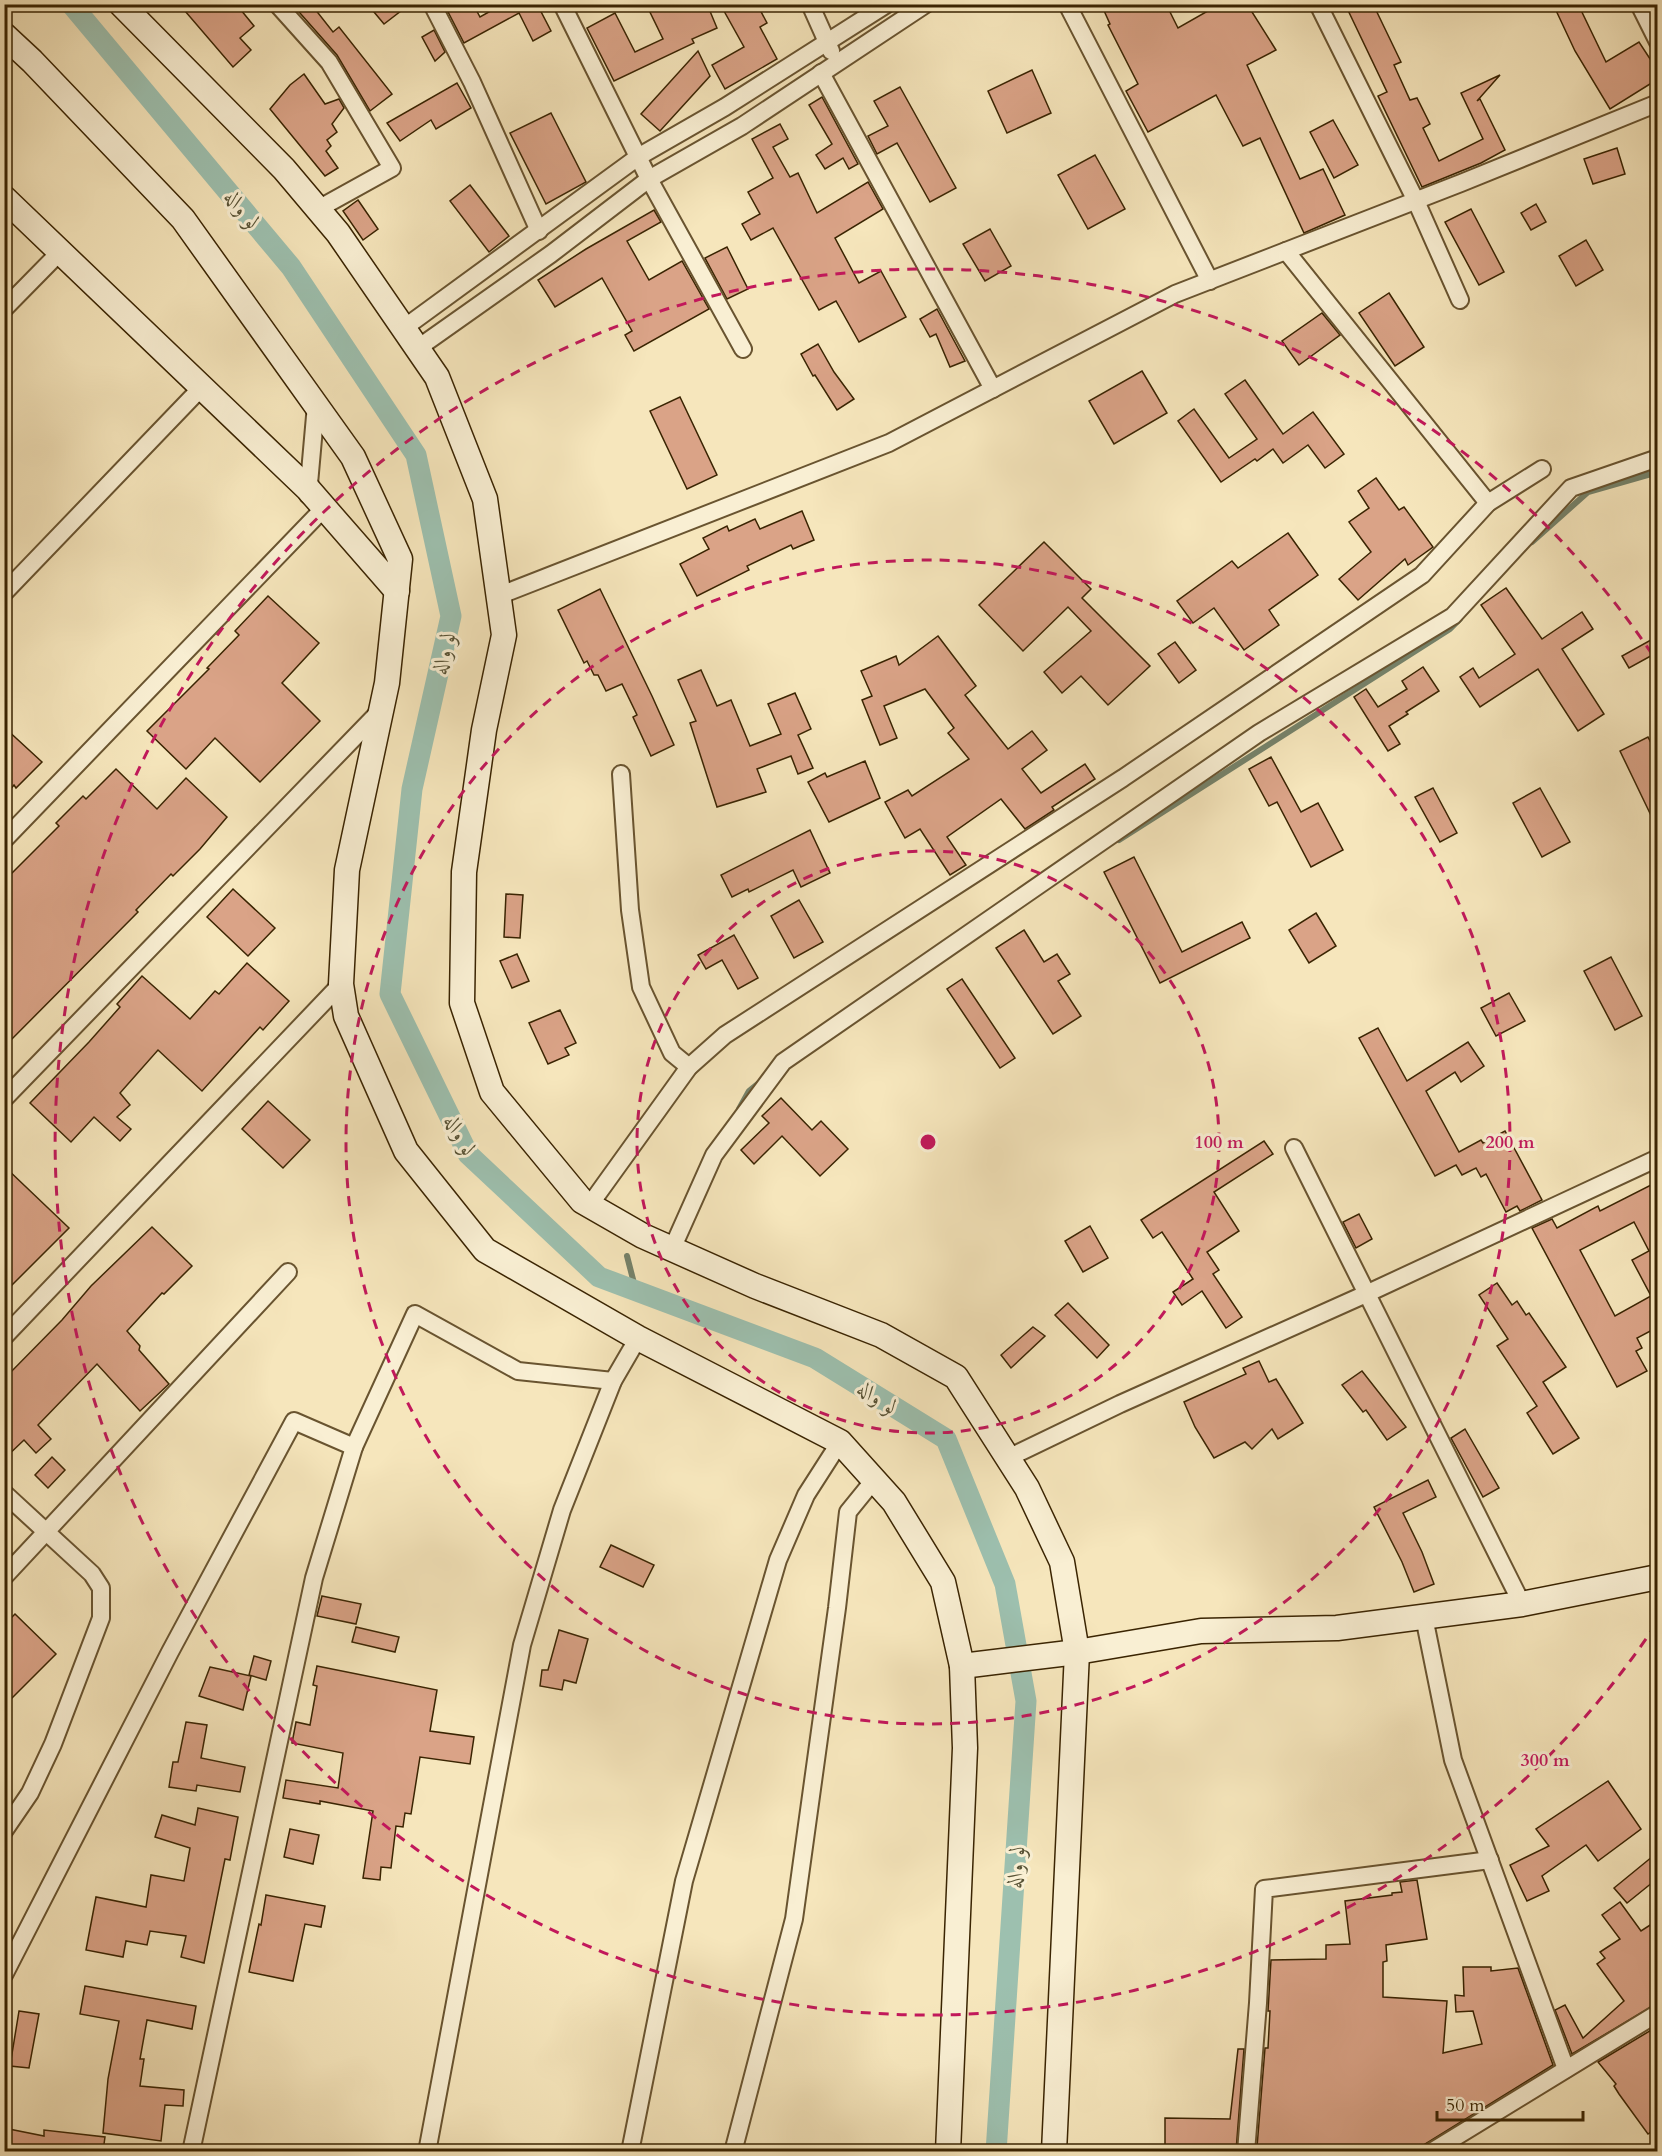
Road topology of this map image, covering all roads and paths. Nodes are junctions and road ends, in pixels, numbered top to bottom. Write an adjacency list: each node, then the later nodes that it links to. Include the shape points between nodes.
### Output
1 (121, 4): 21 (street, via 284,169)
2 (277, 4): 21 (street, via 329,62 392,168)
3 (432, 4): 22 (street)
4 (562, 4): 17 (street)
5 (810, 4): 13 (street)
6 (886, 4): 13 (street)
7 (926, 4): 14 (street)
8 (1067, 4): 25 (street)
9 (1318, 4): 20 (street)
10 (1639, 4): 12 (street)
11 (4, 35): 33 (street, via 183,219)
12 (1658, 42)
13 (828, 43): 14 (street); 17 (street)
14 (837, 63): 15 (street)
15 (821, 73): 18 (street, via 742,126); 32 (street)
16 (1658, 103): 20 (street)
17 (638, 157): 18 (street); 22 (street)
18 (649, 179): 29 (street); 30 (street)
19 (4, 198): 24 (street)
20 (1416, 201): 23 (street); 26 (street)
21 (318, 209): 28 (street)
22 (539, 231): 28 (street)
23 (1286, 251): 25 (street); 37 (street)
24 (60, 252): 27 (street); 31 (street)
25 (1210, 281): 32 (street, via 1175,294)
26 (1460, 300)
27 (4, 309)
28 (404, 328): 29 (street)
29 (418, 348): 41 (street, via 437,376 485,499)
30 (743, 349)
31 (201, 388): 36 (street); 40 (street)
32 (993, 389): 41 (street, via 889,442)
33 (316, 405): 36 (street); 39 (street, via 353,457 400,559)
34 (1658, 458): 51 (street, via 1571,488 1453,616 1259,733 783,1062 714,1155)
35 (1542, 469): 37 (street)
36 (308, 489): 38 (street)
37 (1488, 503): 46 (street, via 1422,575 1123,778 725,1035)
38 (317, 515): 39 (street); 44 (street)
39 (397, 591): 42 (street)
40 (4, 593)
41 (498, 596): 50 (street, via 504,635 484,730 464,872 462,1003 492,1092)
42 (382, 709): 45 (street, via 347,870); 47 (street)
43 (621, 774): 46 (street, via 630,910 641,987 672,1053)
44 (4, 840)
45 (341, 984): 54 (street); 55 (street, via 346,1016 406,1151 485,1250)
46 (689, 1067): 50 (street)
47 (4, 1099)
48 (1294, 1148): 53 (street)
49 (1658, 1158): 53 (street)
50 (589, 1206): 51 (street)
51 (672, 1249): 59 (street, via 881,1335 956,1377)
52 (288, 1272): 62 (street)
53 (1366, 1294): 59 (street); 65 (street)
54 (4, 1337)
55 (638, 1338): 56 (street); 57 (street)
56 (612, 1381): 58 (street, via 518,1371 415,1314); 75 (street, via 562,1510 522,1645)
57 (840, 1442): 60 (street); 76 (street, via 806,1495 778,1560 684,1881)
58 (354, 1447): 71 (street, via 294,1421); 74 (street, via 314,1578)
59 (1008, 1458): 67 (street, via 1027,1488 1062,1562)
60 (874, 1480): 68 (street, via 894,1502 943,1582); 77 (street, via 848,1512 794,1919)
61 (4, 1492): 62 (street)
62 (46, 1533): 63 (street); 69 (street, via 101,1588 101,1618 53,1744 30,1793)
63 (4, 1577)
64 (1658, 1577): 65 (street)
65 (1522, 1604): 66 (street)
66 (1424, 1617): 67 (street, via 1337,1628 1201,1631); 70 (street, via 1453,1760)
67 (1066, 1654): 68 (street); 79 (street)
68 (969, 1665): 78 (street)
69 (4, 1831)
70 (1490, 1860): 73 (street); 80 (street, via 1264,1889)
71 (4, 1975)
72 (1658, 2013): 73 (street)
73 (1566, 2069): 81 (street)
74 (191, 2151)
75 (427, 2151)
76 (630, 2151)
77 (733, 2151)
78 (948, 2151)
79 (1054, 2151)
80 (1246, 2151)
81 (1431, 2151)

